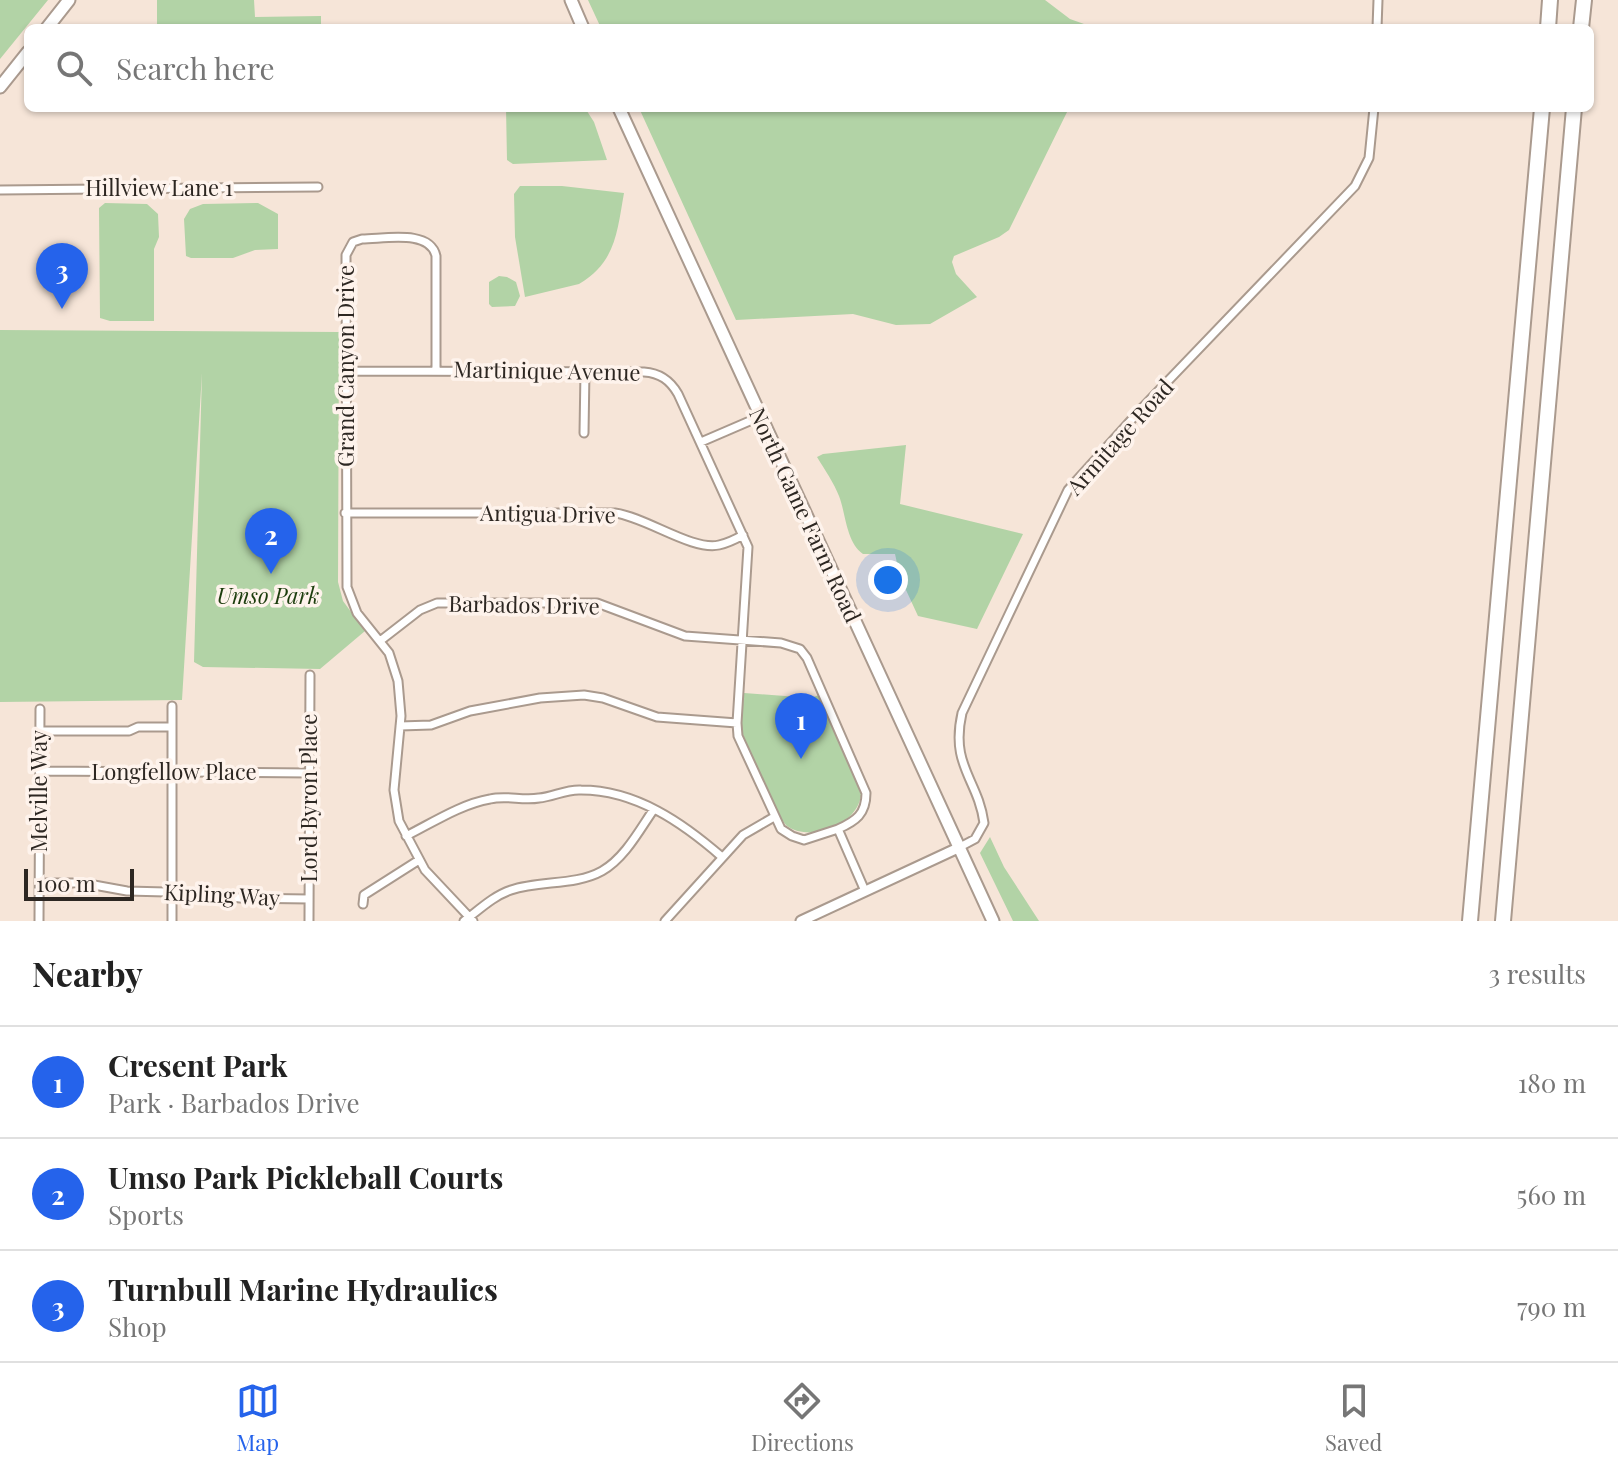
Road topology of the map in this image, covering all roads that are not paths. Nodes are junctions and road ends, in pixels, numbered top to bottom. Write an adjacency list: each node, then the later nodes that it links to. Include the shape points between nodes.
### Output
1 (69, 0): 6 (main road)
2 (571, 0): 7 (main road)
3 (1378, 0): 8 (street)
4 (1550, 0): 9 (highway)
5 (1584, 0): 10 (highway)
6 (50, 24)
7 (581, 24)
8 (1377, 24)
9 (1548, 24)
10 (1581, 24)
11 (24, 57): 12 (main road)
12 (0, 87)
13 (621, 112): 22 (main road, North Game Farm Road)
14 (1374, 112): 43 (street, Armitage Road, via 1369,158 1355,186 1068,490 962,713 961,761 984,823 975,839)
15 (1542, 112): 58 (highway)
16 (1574, 112): 59 (highway)
17 (318, 187): 18 (street, Hillview Lane 1)
18 (0, 190)
19 (436, 370): 20 (street, Martinique Avenue); 20 (street, Grand Canyon Drive, via 434,246 422,239 362,239 353,242 346,255); 21 (street, Martinique Avenue)
20 (346, 371): 25 (street, Grand Canyon Drive)
21 (585, 371): 23 (street); 24 (street, Martinique Avenue, via 664,377)
22 (759, 417): 24 (street); 43 (main road, North Game Farm Road)
23 (584, 433)
24 (701, 442): 26 (street, Martinique Avenue)
25 (345, 513): 26 (street, Antigua Drive, via 615,513 705,545); 28 (street, Grand Canyon Drive, via 347,587 357,613)
26 (743, 535): 27 (street, Martinique Avenue, via 749,559)
27 (742, 640): 28 (street, Barbados Drive, via 685,636 592,602 445,602 420,610); 32 (street, Martinique Avenue); 41 (street, Barbados Drive, via 786,644 805,655 865,790 867,808)
28 (380, 641): 33 (street, Grand Canyon Drive, via 394,665)
29 (310, 675): 38 (street, Lord Byron Place)
30 (172, 706): 34 (street)
31 (40, 709): 35 (street, Melville Way)
32 (737, 723): 33 (street, via 657,717 584,695 540,698 470,711 431,725); 40 (street, Martinique Avenue)
33 (400, 726): 42 (street, Grand Canyon Drive, via 394,798)
34 (172, 727): 35 (street); 37 (street)
35 (40, 731): 36 (street, Melville Way)
36 (39, 771): 37 (street, Longfellow Place); 46 (street, Melville Way)
37 (172, 772): 38 (street, Longfellow Place); 48 (street)
38 (310, 773): 49 (street, Lord Byron Place)
39 (654, 809): 42 (street, via 582,789 540,798 496,798); 44 (street); 51 (street, via 602,871 514,889)
40 (774, 817): 41 (street, via 781,829 799,839); 44 (street, via 747,832)
41 (838, 829): 47 (street)
42 (406, 836): 45 (street, Grand Canyon Drive)
43 (958, 848): 47 (street); 57 (main road, North Game Farm Road)
44 (722, 857): 55 (street)
45 (419, 860): 50 (street, via 364,895); 51 (street, Grand Canyon Drive)
46 (39, 883): 48 (street, Kipling Way); 52 (street, Melville Way)
47 (865, 891): 56 (street)
48 (172, 892): 49 (street, Kipling Way); 53 (street)
49 (309, 899): 54 (street, Lord Byron Place)
50 (363, 904)
51 (469, 920)
52 (39, 921)
53 (172, 921)
54 (309, 921)
55 (665, 921)
56 (801, 921)
57 (993, 921)
58 (1470, 921)
59 (1503, 921)

